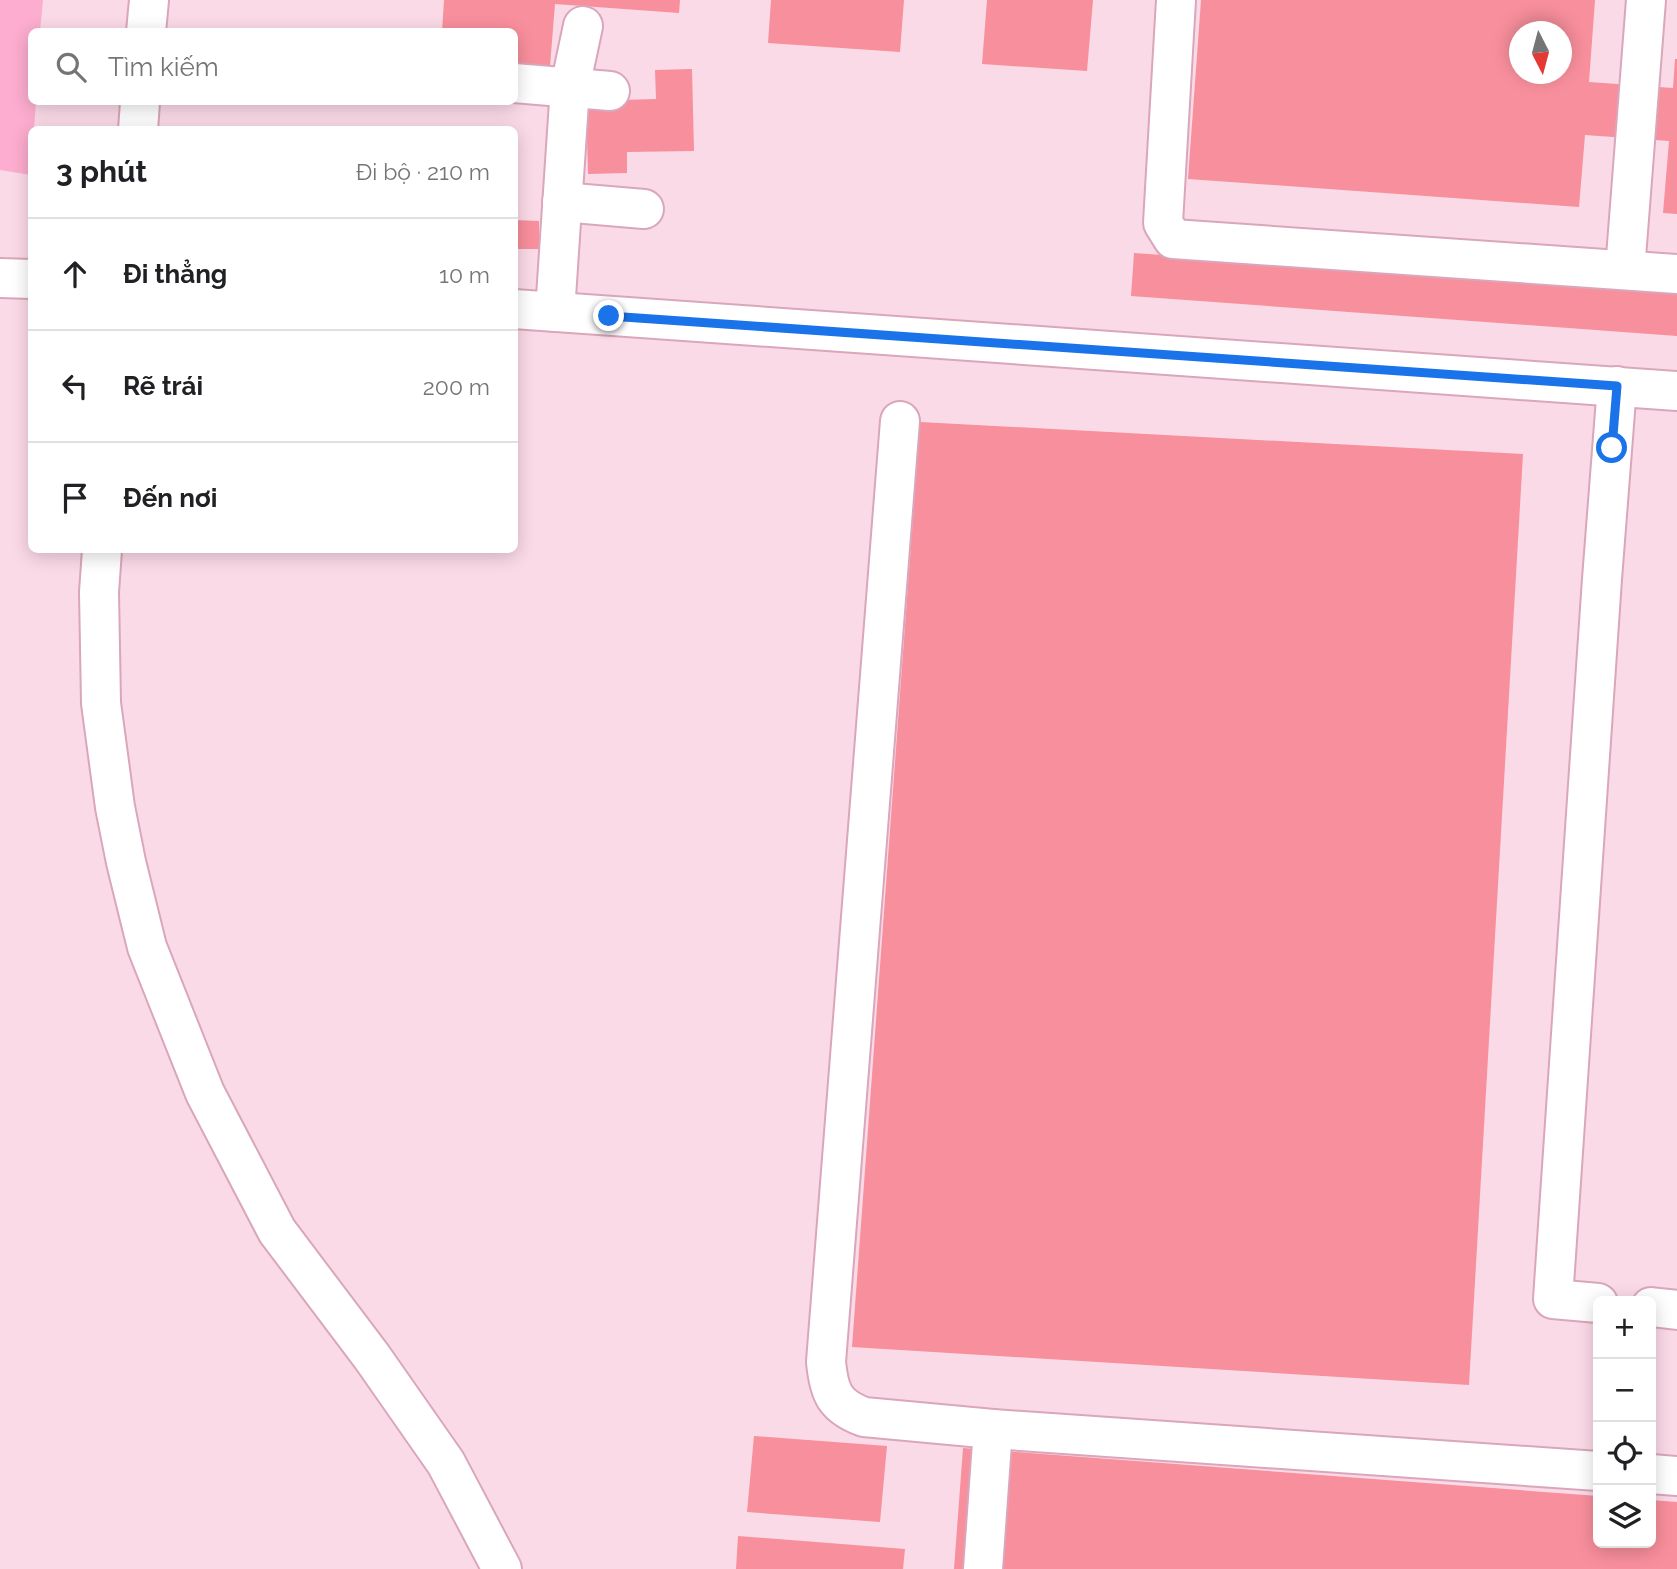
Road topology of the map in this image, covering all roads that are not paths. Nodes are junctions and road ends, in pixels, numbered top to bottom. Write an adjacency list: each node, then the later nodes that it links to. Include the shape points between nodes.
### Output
1 (149, 0): 5 (street)
2 (1176, 0): 13 (street, via 1163,223 1173,239)
3 (1646, 0): 13 (street)
4 (583, 26): 7 (street)
5 (146, 28)
6 (518, 83): 7 (street)
7 (570, 87): 8 (street); 11 (street)
8 (610, 91)
9 (140, 105): 10 (street)
10 (138, 126)
11 (562, 202): 12 (street); 18 (street)
12 (644, 209)
13 (1625, 270): 14 (street)
14 (1677, 274)
15 (0, 278): 16 (street)
16 (28, 279)
17 (518, 309): 18 (street)
18 (555, 312): 19 (street)
19 (1617, 386): 20 (street); 23 (street, via 1553,1298)
20 (1677, 391)
21 (900, 421): 26 (street, via 826,1362 832,1393 851,1412)
22 (102, 553): 30 (street, via 101,703 115,807 147,947 205,1093 277,1231 446,1463)
23 (1593, 1302)
24 (1656, 1308): 25 (street)
25 (1677, 1310)
26 (993, 1429): 27 (street); 31 (street)
27 (1593, 1471)
28 (1656, 1474): 29 (street)
29 (1677, 1476)
30 (502, 1569)
31 (983, 1569)

